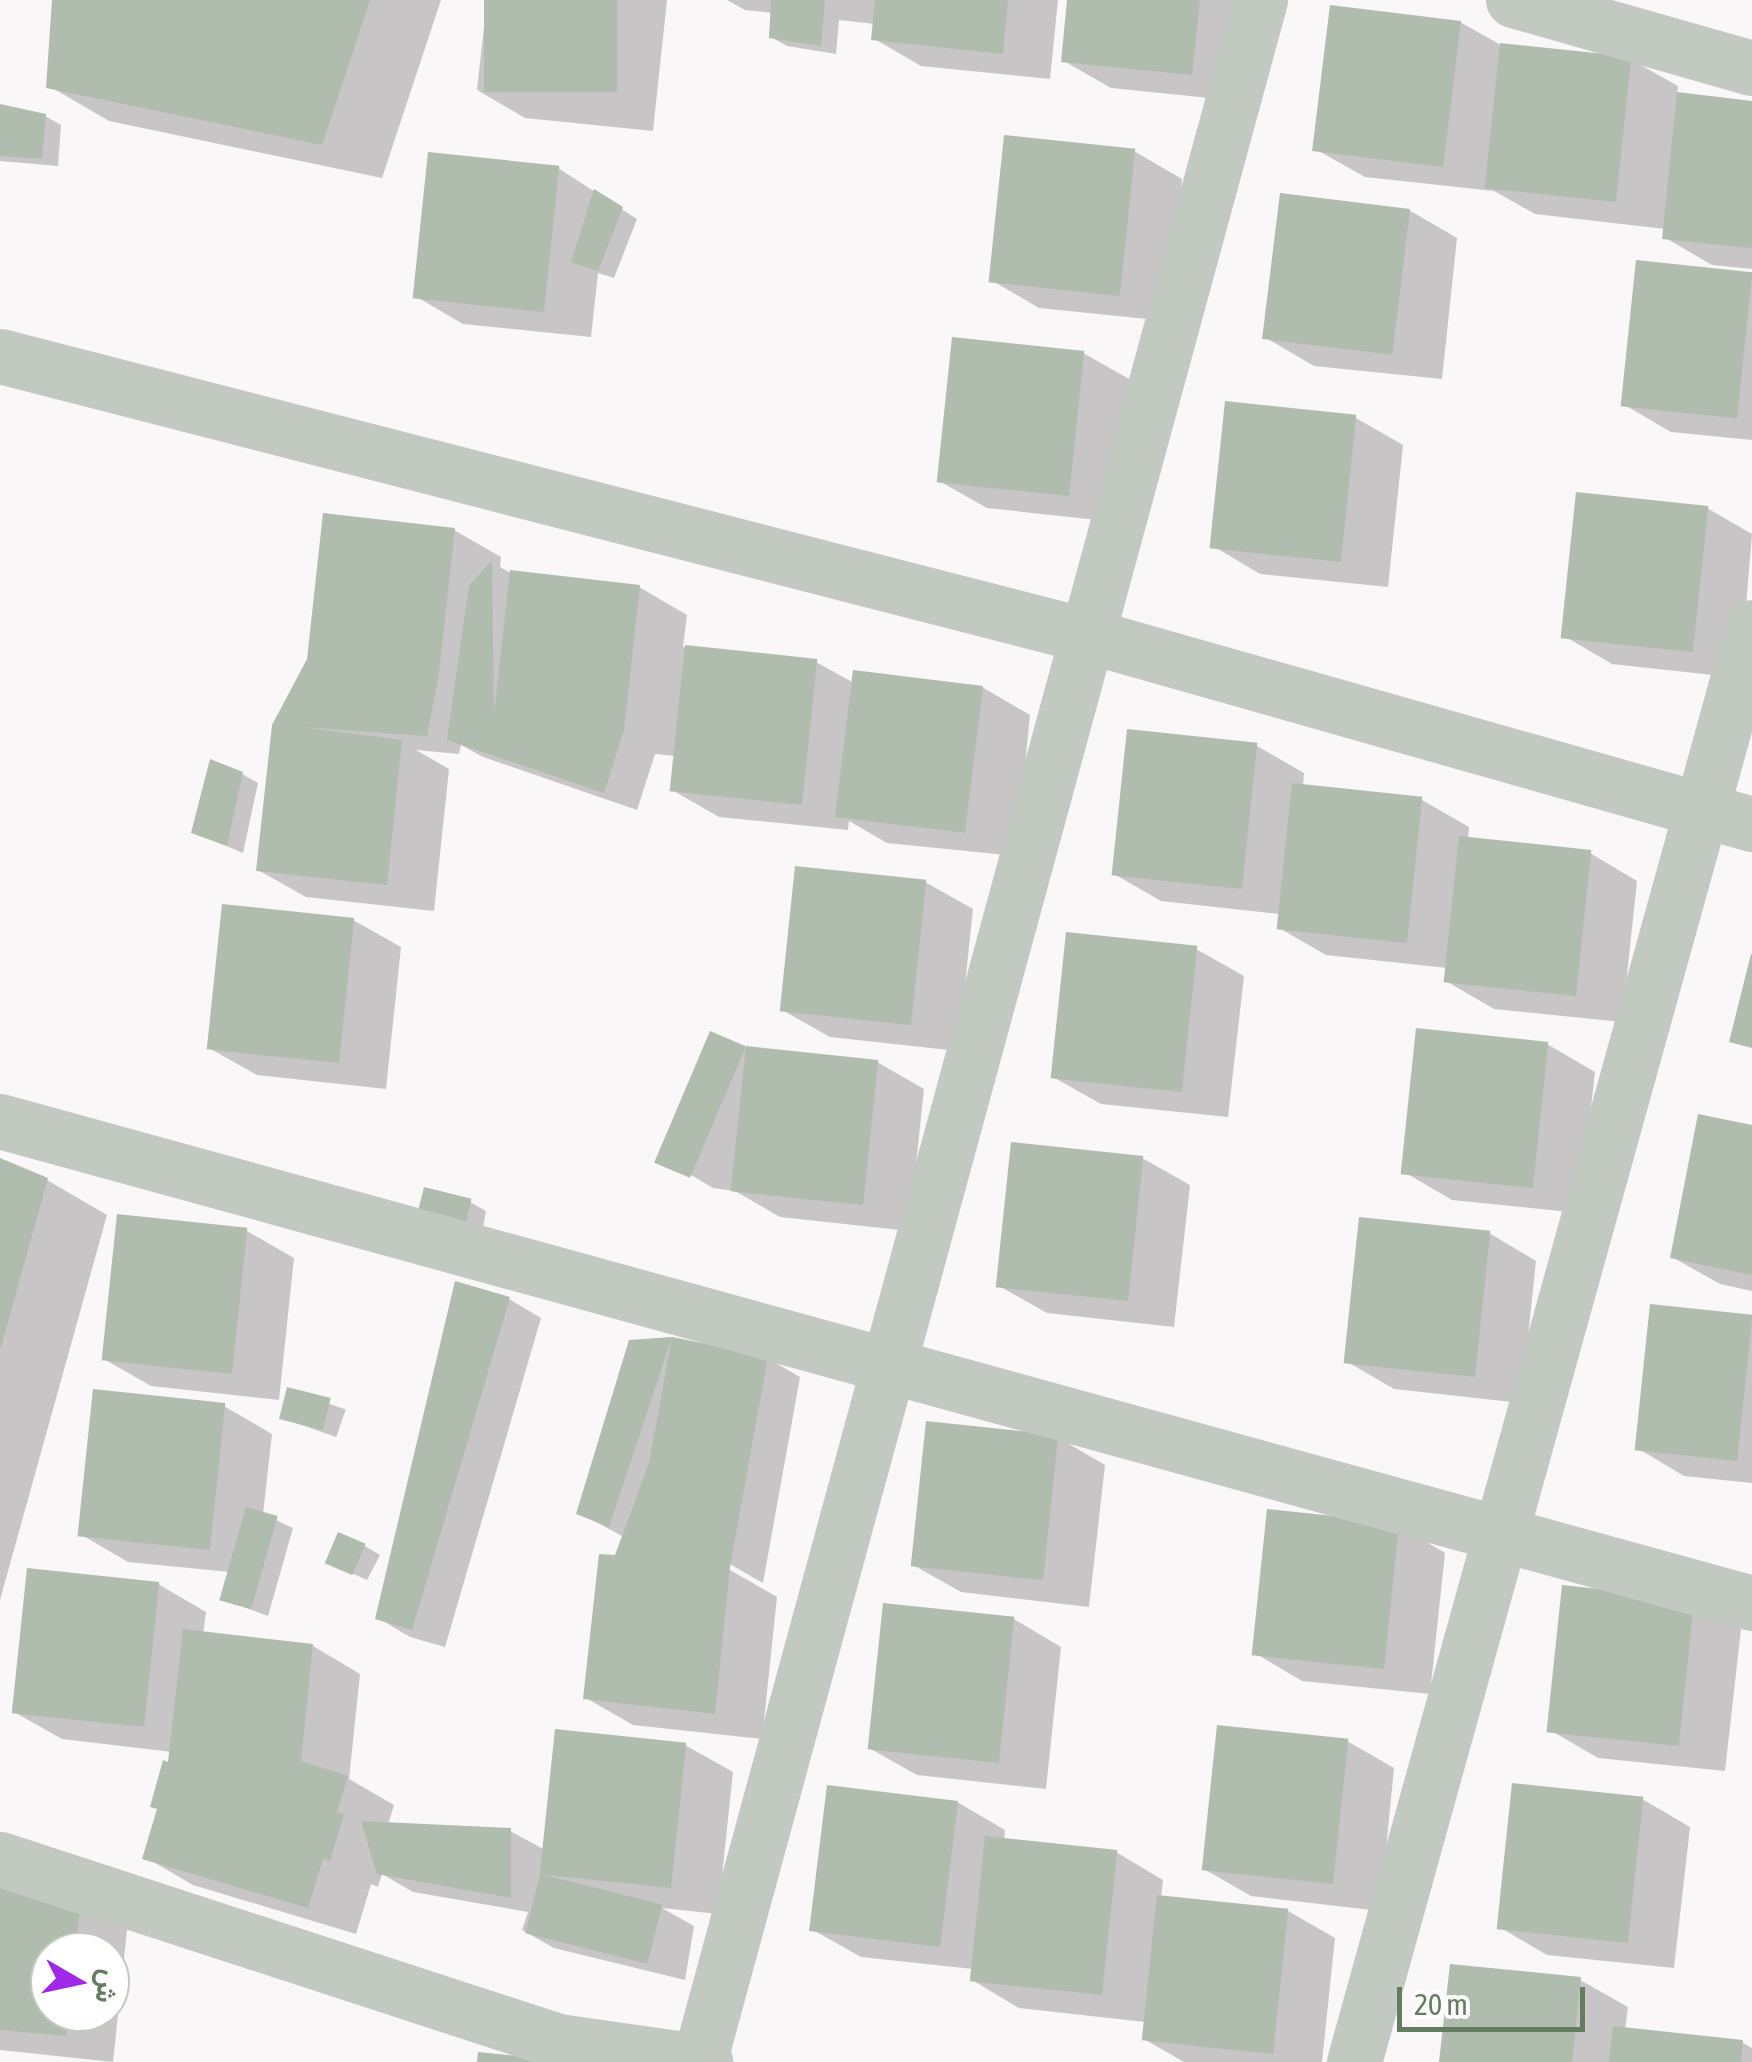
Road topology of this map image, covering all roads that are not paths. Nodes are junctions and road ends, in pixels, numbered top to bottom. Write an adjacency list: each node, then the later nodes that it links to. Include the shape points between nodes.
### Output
1 (1260, 0): 6 (street)
2 (1513, 0): 3 (street)
3 (1752, 68)
4 (0, 356): 6 (street)
5 (1752, 628): 7 (street)
6 (1089, 636): 7 (street); 9 (street)
7 (1727, 817): 10 (street)
8 (0, 1122): 9 (street)
9 (888, 1366): 10 (street); 13 (street)
10 (1502, 1534): 11 (street); 14 (street)
11 (1752, 1602)
12 (0, 1859): 13 (street, via 558,2041)
13 (702, 2062)
14 (1354, 2062)

